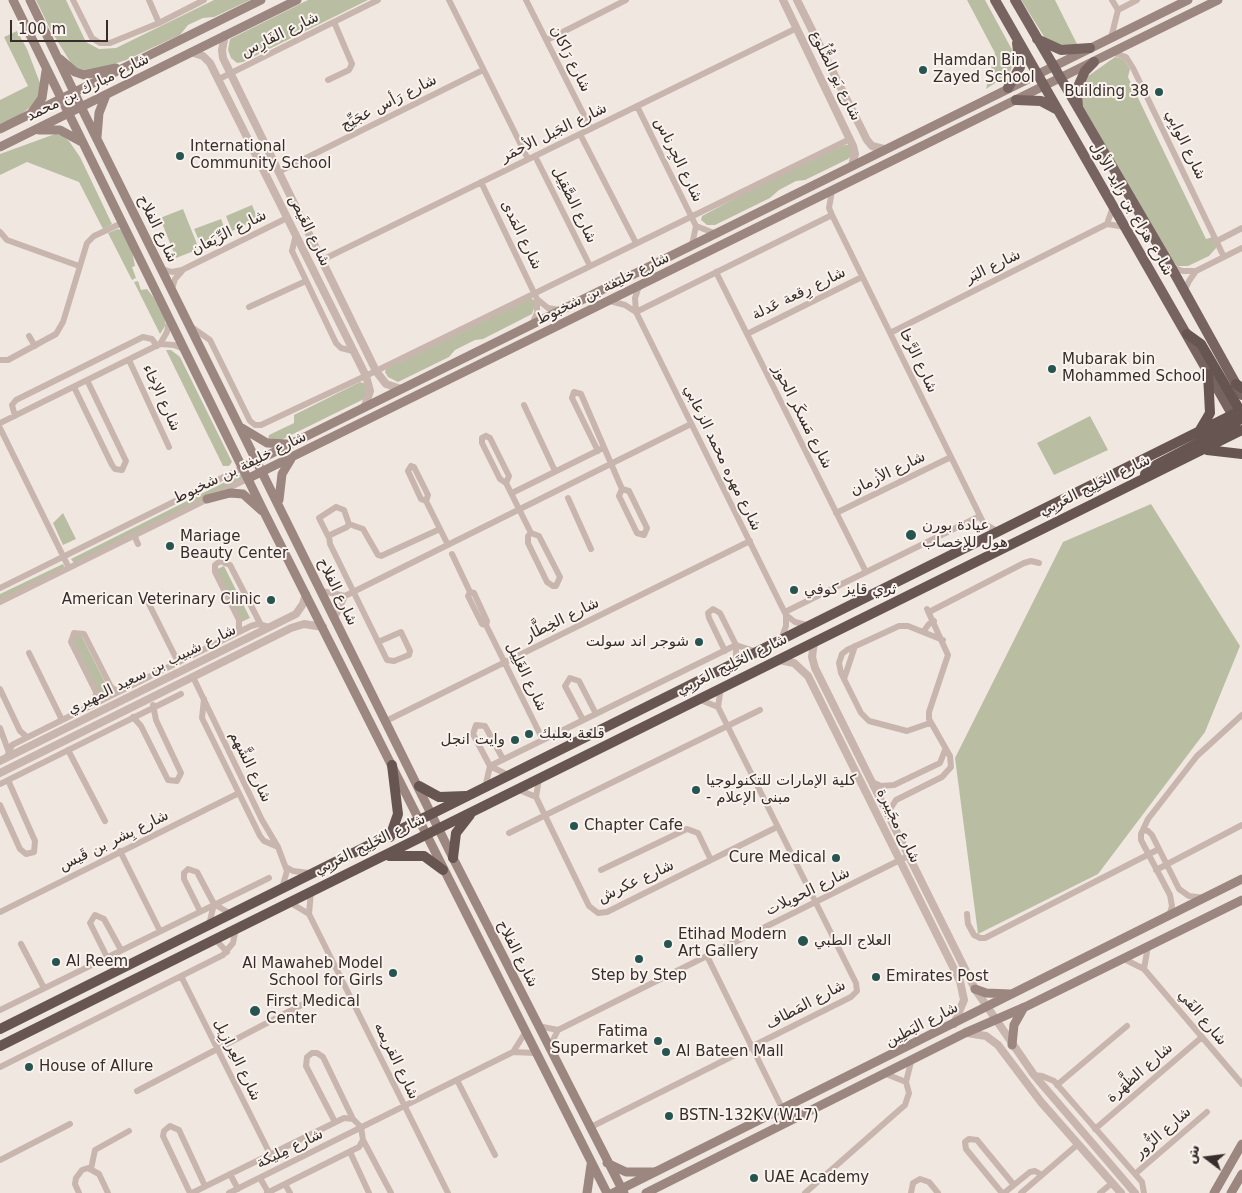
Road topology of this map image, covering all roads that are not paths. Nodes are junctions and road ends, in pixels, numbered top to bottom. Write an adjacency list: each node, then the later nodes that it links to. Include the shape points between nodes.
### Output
1 (13, 0): 36 (main road, شارع الفلاح)
2 (30, 0): 32 (main road, شارع الفلاح)
3 (73, 0): 21 (street, via 92,38 100,43 117,42)
4 (148, 0): 21 (street)
5 (204, 0): 21 (street)
6 (261, 0): 33 (main road, شارع مبارك بن محمد)
7 (296, 0): 24 (main road, شارع مبارك بن محمد)
8 (378, 0): 22 (street, شارع الفَارِس)
9 (449, 0): 37 (street)
10 (526, 0): 28 (street, شارع رَاكان)
11 (626, 0): 28 (street)
12 (783, 0): 23 (street, شارع يَو الضُّلُوع)
13 (797, 0): 56 (street, شارع يَو الضُّلُوع)
14 (996, 0): 25 (main road, شارع هزاع بن زايد الأول)
15 (1015, 0): 27 (main road, شارع هزاع بن زايد الأول)
16 (1112, 0): 20 (street)
17 (1137, 0): 20 (street)
18 (1188, 0): 26 (main road, شارع خليفة بن شخبوط)
19 (1218, 0): 31 (main road, شارع خليفة بن شخبوط)
20 (1118, 10): 26 (street)
21 (159, 22)
22 (334, 22): 38 (street, شارع الفَارِس); 42 (street, via 352,64 349,70)
23 (797, 28): 49 (street, شارع يَو الضُّلُوع); 50 (street, شارع الجَبل الأحمَر)
24 (225, 35): 30 (main road, شارع مبارك بن محمد); 38 (street, شارع الغَيص, via 222,54)
25 (1016, 37): 39 (main road, شارع هزاع بن زايد الأول); 44 (main road, via 1020,67)
26 (1111, 38): 29 (main road, شارع خليفة بن شخبوط)
27 (1037, 39): 29 (main road, via 1061,50); 35 (main road, شارع هزاع بن زايد الأول)
28 (546, 40): 58 (street, شارع رَاكان)
29 (1090, 48): 35 (main road, شارع خليفة بن شخبوط)
30 (191, 52): 41 (street, شارع الغَيص, via 206,57); 46 (main road, شارع مبارك بن محمد)
31 (1114, 52): 34 (main road, شارع خليفة بن شخبوط); 86 (street, شارع الوابِي, via 1126,57 1133,68)
32 (57, 55): 33 (main road, via 75,72 84,75); 45 (main road, شارع الفلاح)
33 (141, 61): 45 (main road, شارع مبارك بن محمد)
34 (1094, 62): 40 (main road, شارع خليفة بن شخبوط); 53 (main road, via 1085,71 1078,89)
35 (1052, 66): 39 (main road, شارع خليفة بن شخبوط); 40 (main road, شارع هزاع بن زايد الأول)
36 (46, 67): 47 (main road, شارع الفلاح); 55 (main road, via 42,98)
37 (483, 70): 67 (street); 69 (street, شارع رَأس عجَيِّج)
38 (231, 73): 41 (street, شارع الفَارِس); 69 (street, شارع الغَيص)
39 (1038, 73): 43 (main road, شارع هزاع بن زايد الأول); 44 (main road, شارع خليفة بن شخبوط)
40 (1059, 78): 43 (main road, شارع خليفة بن شخبوط); 53 (main road, شارع هزاع بن زايد الأول)
41 (219, 79): 77 (street, شارع الغَيص)
42 (328, 80)
43 (1044, 86): 48 (main road, شارع خليفة بن شخبوط); 52 (main road, شارع هزاع بن زايد الأول)
44 (1008, 88): 65 (main road, شارع خليفة بن شخبوط)
45 (74, 93): 47 (main road, شارع مبارك بن محمد); 51 (main road, شارع الفلاح)
46 (106, 95): 51 (main road, شارع مبارك بن محمد); 61 (main road, via 99,113)
47 (61, 100): 54 (main road, شارع الفلاح); 55 (main road, شارع مبارك بن محمد)
48 (1016, 100): 52 (main road, via 1040,101); 71 (main road, شارع خليفة بن شخبوط)
49 (832, 101): 56 (street, via 838,106 848,128); 62 (street, شارع يَو الضُّلُوع)
50 (637, 106): 58 (street, شارع الجَبل الأحمَر); 76 (street, شارع الجِرناس)
51 (81, 107): 54 (main road, شارع مبارك بن محمد); 61 (main road, شارع الفلاح)
52 (1057, 110): 73 (main road, شارع هزاع بن زايد الأول)
53 (1079, 112): 94 (main road, شارع هزاع بن زايد الأول)
54 (68, 113): 59 (main road, شارع مبارك بن محمد); 63 (main road, شارع الفلاح)
55 (30, 114): 57 (main road, شارع مبارك بن محمد)
56 (859, 125): 65 (street, شارع يَو الضُّلُوع, via 869,143)
57 (0, 129)
58 (591, 129): 60 (street, شارع الجَبل الأحمَر)
59 (33, 130): 63 (main road, via 60,130); 64 (main road, شارع مبارك بن محمد)
60 (580, 134): 66 (street, شارع الجَبل الأحمَر); 87 (street)
61 (97, 137): 95 (main road, شارع الفلاح)
62 (850, 138): 68 (street, شارع يَو الضُّلُوع, via 855,154); 76 (street)
63 (82, 141): 78 (main road, شارع الفلاح)
64 (0, 147)
65 (884, 149): 68 (main road, شارع خليفة بن شخبوط)
66 (536, 156): 67 (street, شارع الجَبل الأحمَر); 93 (street, شارع الصَّقِيل)
67 (528, 159): 70 (street, شارع الجَبل الأحمَر)
68 (852, 165): 84 (main road, شارع خليفة بن شخبوط)
69 (278, 172): 91 (street, شارع الغَيص)
70 (481, 182): 91 (street, شارع الجَبل الأحمَر); 104 (street, شارع المَدى)
71 (832, 191): 72 (main road, شارع خليفة بن شخبوط); 74 (street)
72 (811, 201): 74 (street); 101 (main road, شارع خليفة بن شخبوط)
73 (1113, 207): 79 (street); 81 (main road, شارع هزاع بن زايد الأول)
74 (829, 208): 75 (street, شارع الرَّخا)
75 (832, 215): 98 (street); 99 (street, شارع الرَّخا)
76 (691, 216): 80 (street, شارع الجِرناس); 87 (street)
77 (287, 218): 83 (street, شارع الغَيص); 96 (street, شارع الرِّيَعان)
78 (122, 223): 92 (street, via 88,240); 109 (main road, شارع الفلاح)
79 (1108, 224): 81 (street); 112 (street, شارع البَر)
80 (696, 226): 84 (street, شارع الجِرناس); 88 (street, شارع الجِرناس)
81 (1125, 228): 114 (main road, شارع هزاع بن زايد الأول)
82 (1242, 228): 86 (street)
83 (296, 234): 100 (street, via 292,251); 119 (street, شارع الغَيص)
84 (714, 234): 88 (main road, شارع خليفة بن شخبوط)
85 (1, 237): 92 (street)
86 (1217, 241): 90 (street, شارع الوابِي)
87 (636, 243): 93 (street)
88 (692, 244): 107 (main road, شارع خليفة بن شخبوط)
89 (1242, 250): 90 (street)
90 (1224, 257): 97 (street)
91 (322, 260): 122 (street, شارع الغَيص)
92 (79, 266): 117 (street, via 61,326)
93 (590, 266): 104 (street)
94 (1171, 267): 97 (street, via 1183,272); 103 (main road, شارع هزاع بن زايد الأول)
95 (162, 269): 96 (street, شارع الرِّيَعان); 102 (main road, شارع الفلاح)
96 (182, 270): 102 (street, شارع الرِّيَعان)
97 (1196, 271): 103 (street)
98 (716, 272): 108 (street); 113 (street, شارع مَسكَر الحوز)
99 (862, 277): 112 (street, شارع الرَّخا); 113 (street, شارع رِقعة عَدلة)
100 (306, 280): 106 (street); 119 (street, via 336,344)
101 (640, 286): 105 (main road, شارع خليفة بن شخبوط); 108 (street, via 635,298)
102 (172, 289): 111 (main road, شارع الفلاح)
103 (1184, 292): 127 (main road, شارع هزاع بن زايد الأول)
104 (536, 296): 107 (street, via 548,308); 110 (street, via 537,314); 122 (street)
105 (610, 301): 108 (street); 147 (main road, شارع خليفة بن شخبوط)
106 (249, 308)
107 (559, 310): 110 (main road, شارع خليفة بن شخبوط)
108 (636, 312): 137 (street, شارع مهره محمد الزعابي)
109 (169, 318): 116 (street, شارع الإخاء, via 167,332); 118 (main road, شارع الفلاح)
110 (532, 324): 129 (main road, شارع خليفة بن شخبوط)
111 (190, 326): 126 (street, via 210,340); 131 (main road, شارع الفلاح)
112 (890, 333): 148 (street, شارع الرَّخا)
113 (746, 334): 164 (street, شارع مَسكَر الحوز)
114 (1187, 334): 123 (main road, شارع هزاع بن زايد الأول); 135 (highway, via 1201,344)
115 (29, 336): 117 (street)
116 (158, 345): 118 (street, شارع الإخاء, via 174,345); 121 (street, شارع الإخاء); 134 (street, via 143,337 16,400 12,405)
117 (35, 346): 120 (street, via 8,360)
118 (186, 350): 151 (main road, شارع الفلاح)
119 (353, 351): 124 (street, شارع الغَيص)
120 (0, 360)
121 (129, 360): 125 (street, شارع الإخاء); 142 (street, شارع الإخاء)
122 (376, 371): 124 (street); 129 (street, شارع الغَيص, via 386,384)
123 (1208, 374): 135 (main road, شارع هزاع بن زايد الأول); 140 (highway, via 1210,414)
124 (366, 376): 126 (street, via 258,425 250,421); 133 (street, شارع الغَيص, via 370,391)
125 (87, 380): 128 (street, شارع الإخاء); 128 (street, via 126,461 122,470 113,468)
126 (230, 381): 131 (street)
127 (1239, 386): 130 (main road, شارع هزاع بن زايد الأول)
128 (74, 387): 134 (street, شارع الإخاء)
129 (401, 389): 133 (main road, شارع خليفة بن شخبوط)
130 (1242, 395)
131 (227, 399): 138 (main road, شارع الفلاح)
132 (524, 405): 152 (street)
133 (365, 406): 141 (main road, شارع خليفة بن شخبوط)
134 (15, 416): 136 (street, شارع الإخاء)
135 (1240, 421): 140 (highway, شارع الخَلِيج العَربِي); 145 (highway, شارع الخَلِيج العَربِي); 155 (highway, via 1156,464)
136 (0, 423)
137 (691, 424): 150 (street); 174 (street, شارع مهره محمد الزعابي)
138 (241, 427): 141 (main road, via 267,443); 149 (main road, شارع الفلاح)
139 (0, 428): 180 (street)
140 (1199, 432): 170 (highway, شارع الخَلِيج العَربِي)
141 (289, 444): 149 (main road, شارع خليفة بن شخبوط)
142 (170, 447)
143 (605, 447): 144 (street); 144 (street, via 581,394 574,392 572,398); 150 (street)
144 (598, 450): 152 (street)
145 (1203, 450): 146 (highway); 155 (highway, شارع الخَلِيج العَربِي)
146 (1242, 454)
147 (294, 456): 153 (main road, شارع خليفة بن شخبوط); 162 (main road, via 279,482)
148 (951, 457): 164 (street, شارع الأزمان); 166 (street, شارع الرَّخا)
149 (257, 461): 151 (main road, شارع خليفة بن شخبوط); 153 (main road, شارع الفلاح)
150 (612, 463): 157 (street); 163 (street)
151 (244, 467): 154 (main road, شارع الفلاح); 180 (street, شارع خليفة بن شخبوط)
152 (555, 471): 158 (street)
153 (262, 472): 154 (main road, شارع خليفة بن شخبوط); 162 (main road, شارع الفلاح)
154 (250, 478): 160 (street, شارع خليفة بن شخبوط); 165 (main road, شارع الفلاح)
155 (1140, 481): 202 (highway, شارع الخَلِيج العَربِي)
156 (506, 483): 156 (street, via 500,479 482,443 484,437 490,438 509,476); 158 (street)
157 (622, 489): 157 (street, via 619,496 637,533 644,536 647,528 629,491)
158 (512, 493): 163 (street)
159 (568, 498): 178 (street)
160 (207, 499): 165 (main road, via 243,494); 172 (street, شارع خليفة بن شخبوط)
161 (426, 501): 161 (street, via 421,499 408,471 410,466 414,467 428,495); 169 (street)
162 (279, 506): 185 (main road, شارع الفلاح)
163 (520, 509): 171 (street); 177 (street)
164 (836, 513): 183 (street, شارع مَسكَر الحوز)
165 (265, 514): 187 (main road, شارع الفلاح)
166 (980, 516): 168 (street, شارع الرَّخا); 183 (street)
167 (348, 524): 169 (street, via 363,529 381,556); 173 (street); 173 (street, via 344,510 340,508 321,516 319,522)
168 (984, 524): 170 (street); 175 (street)
169 (440, 529): 177 (street)
170 (1001, 532): 175 (highway, شارع الخَلِيج العَربِي)
171 (531, 534): 171 (street, via 528,543 547,582 556,586 560,577 539,536)
172 (134, 535): 176 (street); 182 (street, شارع خليفة بن شخبوط)
173 (329, 536): 186 (street)
174 (750, 541): 191 (street, شارع مهره محمد الزعابي); 210 (street, شارع الخِطَّار)
175 (978, 542): 195 (highway, شارع الخَلِيج العَربِي)
176 (138, 544)
177 (448, 545): 186 (street)
178 (591, 549)
179 (452, 554): 210 (street, شارع الغَلِيل, via 470,592 468,596)
180 (64, 556): 182 (street); 184 (street, شارع خليفة بن شخبوط)
181 (1039, 563): 193 (street, via 1024,563 928,611)
182 (70, 568): 190 (street, شارع خليفة بن شخبوط)
183 (866, 572): 191 (street)
184 (0, 588)
185 (322, 591): 188 (street); 192 (main road, شارع الفلاح)
186 (354, 592): 188 (street); 201 (street)
187 (306, 594): 194 (street, شارع شبيب بن سعيد المهيري, via 298,611); 196 (main road, شارع الفلاح)
188 (345, 596): 192 (street)
189 (146, 598): 209 (street, شارع شبيب بن سعيد المهيري)
190 (0, 602)
191 (786, 614): 195 (street, via 795,622); 200 (street)
192 (335, 618): 234 (main road, شارع الفلاح)
193 (934, 621): 198 (street); 199 (street)
194 (265, 626): 197 (street, via 254,624); 197 (street, شارع شبيب بن سعيد المهيري, via 230,565 220,561 214,572 239,620); 215 (street, شارع شبيب بن سعيد المهيري)
195 (811, 626): 200 (highway, شارع الخَلِيج العَربِي)
196 (322, 627): 213 (street, شارع شبيب بن سعيد المهيري, via 301,624); 246 (main road, شارع الفلاح)
197 (239, 632): 209 (street)
198 (923, 632): 199 (street); 204 (street, via 899,626)
199 (943, 640): 235 (street, via 948,659 929,712)
200 (780, 641): 206 (highway, شارع الخَلِيج العَربِي)
201 (378, 642): 201 (street, via 401,632 410,652 390,662)
202 (814, 642): 208 (highway, شارع الخَلِيج العَربِي); 254 (street, شارع مجَيبرة, via 812,656 815,668)
203 (736, 646): 205 (street); 205 (street, شارع الخَلِيج العَربِي, via 720,612 713,609 708,613 709,618); 206 (street, شارع الخَلِيج العَربِي); 211 (street, شارع الخَلِيج العَربِي)
204 (855, 646): 214 (street); 214 (street, via 840,660)
205 (725, 651): 229 (street)
206 (758, 652): 211 (highway, شارع الخَلِيج العَربِي)
207 (29, 653): 232 (street, شارع شبيب بن سعيد المهيري)
208 (777, 660): 216 (highway, شارع الخَلِيج العَربِي); 286 (street, شارع مجَيبرة, via 794,663 808,676)
209 (178, 662): 212 (street)
210 (505, 662): 234 (street, شارع الخِطَّار); 239 (street, شارع الغَلِيل)
211 (736, 663): 251 (highway, شارع الخَلِيج العَربِي)
212 (148, 677): 215 (street); 218 (street)
213 (193, 677): 221 (street, شارع شبيب بن سعيد المهيري); 227 (street)
214 (844, 679): 235 (street, via 861,713 873,724 907,731)
215 (152, 685): 220 (street, شارع شبيب بن سعيد المهيري)
216 (721, 687): 222 (highway, شارع الخَلِيج العَربِي); 226 (street)
217 (0, 689): 238 (street, via 20,731)
218 (118, 692): 223 (street); 223 (street, شارع شبيب بن سعيد المهيري, via 111,687 84,634 74,633 71,642 96,692)
219 (181, 694): 225 (street)
220 (131, 696): 224 (street); 242 (street, شارع شبيب بن سعيد المهيري)
221 (150, 698): 224 (street, شارع شبيب بن سعيد المهيري); 225 (street, شارع شبيب بن سعيد المهيري)
222 (698, 699): 226 (street); 252 (highway, شارع الخَلِيج العَربِي)
223 (95, 703): 232 (street)
224 (136, 705): 243 (street, شارع شبيب بن سعيد المهيري)
225 (154, 707): 231 (street); 231 (street, شارع شبيب بن سعيد المهيري, via 156,720 181,773 177,781 168,780)
226 (718, 707): 236 (street, شارع المَطاف)
227 (206, 709): 259 (street, via 202,718); 274 (street, شارع الشَّهم)
228 (760, 710): 236 (street)
229 (596, 714): 233 (street); 233 (street, via 579,681 570,678 566,686)
230 (1242, 715): 272 (street, via 1197,756)
231 (134, 717): 240 (street)
232 (62, 720): 238 (street)
233 (583, 720): 239 (street)
234 (386, 721): 256 (main road, شارع الفلاح)
235 (930, 723): 241 (street)
236 (727, 726): 266 (street); 270 (street, شارع المَطاف)
237 (0, 728): 242 (street, via 8,744)
238 (27, 737): 242 (street, via 12,744)
239 (543, 740): 244 (street)
240 (68, 750): 248 (street); 267 (street)
241 (945, 750): 245 (street); 250 (street, via 951,759)
242 (5, 756)
243 (28, 759): 248 (street); 249 (street, شارع شبيب بن سعيد المهيري)
244 (503, 759): 247 (street); 247 (street, via 485,726 476,725 473,734)
245 (940, 763): 250 (street, via 946,766); 254 (street, via 891,786)
246 (392, 766): 268 (main road, شارع الفلاح); 276 (highway, via 398,814)
247 (490, 766): 251 (street); 257 (street)
248 (33, 768): 253 (street)
249 (0, 773)
250 (948, 773): 264 (street, via 896,800)
251 (510, 776): 257 (highway, شارع الخَلِيج العَربِي)
252 (540, 777): 258 (highway, شارع الخَلِيج العَربِي); 261 (street)
253 (8, 780): 255 (street); 262 (street, via 35,841 34,852 26,854 20,849)
254 (871, 781): 264 (street, شارع مجَيبرة)
255 (0, 784)
256 (419, 786): 260 (highway, via 443,797); 265 (main road, شارع الفلاح)
257 (485, 788): 260 (highway, شارع الخَلِيج العَربِي)
258 (516, 789): 261 (street); 263 (highway, شارع الخَلِيج العَربِي)
259 (239, 793): 277 (street); 280 (street, شارع بِشر بن قَيس)
260 (470, 796): 265 (highway, شارع الخَلِيج العَربِي)
261 (536, 797): 266 (street, شارع عكرش)
262 (0, 805)
263 (475, 809): 271 (highway, شارع الخَلِيج العَربِي); 284 (highway, via 458,830)
264 (887, 814): 282 (street, شارع مجَيبرة)
265 (433, 815): 268 (highway, شارع الخَلِيج العَربِي); 271 (main road, شارع الفلاح)
266 (546, 816): 273 (street); 285 (street, شارع عكرش, via 589,906 598,913 607,912)
267 (105, 821)
268 (420, 822): 275 (main road, شارع الفلاح); 276 (highway, شارع الخَلِيج العَربِي)
269 (1242, 825): 287 (street)
270 (778, 827): 285 (street, شارع عكرش); 300 (street, شارع المَطاف)
271 (439, 828): 275 (highway, شارع الخَلِيج العَربِي); 284 (main road, شارع الفلاح)
272 (1143, 830): 279 (street, via 1150,832); 281 (street, via 1140,838)
273 (509, 833)
274 (272, 835): 277 (street); 278 (street, شارع الشَّهم)
275 (426, 835): 283 (highway, شارع الخَلِيج العَربِي); 289 (main road, شارع الفلاح)
276 (390, 837): 292 (highway, شارع الخَلِيج العَربِي)
277 (262, 840): 278 (street)
278 (278, 847): 288 (street, شارع الشَّهم)
279 (1159, 849): 281 (street); 287 (street)
280 (120, 851): 303 (street, شارع بِشر بن قَيس); 310 (street)
281 (1148, 854): 291 (street); 306 (street, via 985,938 974,935)
282 (908, 856): 286 (street, شارع الحويلات); 322 (street, شارع مجَيبرة)
283 (383, 857): 289 (highway, via 424,856); 296 (highway, شارع الخَلِيج العَربِي)
284 (453, 858): 330 (main road, شارع الفلاح)
285 (711, 860): 290 (street, via 698,833 687,829)
286 (900, 860): 300 (street, شارع الحويلات); 329 (street, شارع مجَيبرة, via 962,985 964,1000)
287 (1166, 864): 291 (street); 297 (street, via 1182,892)
288 (286, 867): 292 (street); 295 (street, via 287,878)
289 (443, 870): 335 (main road, شارع الفلاح)
290 (601, 870)
291 (1156, 870): 307 (street, via 1172,899)
292 (313, 874): 295 (highway, شارع الخَلِيج العَربِي)
293 (269, 878): 301 (street)
294 (1242, 880): 297 (main road, شارع البَطِين)
295 (282, 889): 304 (highway, شارع الخَلِيج العَربِي)
296 (311, 890): 299 (highway, شارع الخَلِيج العَربِي); 305 (street)
297 (1207, 899): 307 (main road, شارع البَطِين)
298 (1242, 900): 313 (main road, شارع البَطِين)
299 (288, 902): 305 (street); 309 (highway, شارع الخَلِيج العَربِي)
300 (815, 902): 316 (street, شارع الحويلات); 339 (street, شارع المَطاف, via 856,983 857,991)
301 (214, 904): 302 (street); 302 (street, via 197,872 188,869 184,879); 304 (street); 308 (street)
302 (200, 911): 310 (street)
303 (0, 912)
304 (232, 914): 308 (highway, شارع الخَلِيج العَربِي)
305 (309, 914): 354 (street, شارع القريمه)
306 (967, 914)
307 (1169, 916): 323 (main road, شارع البَطِين)
308 (209, 926): 332 (highway, شارع الخَلِيج العَربِي)
309 (236, 928): 311 (highway, شارع الخَلِيج العَربِي); 314 (street)
310 (160, 931): 315 (street)
311 (215, 939): 314 (street); 337 (highway, شارع الخَلِيج العَربِي)
312 (21, 944): 321 (street)
313 (1148, 946): 318 (main road, شارع البَطِين); 319 (street)
314 (229, 949): 320 (street)
315 (121, 950): 317 (street); 317 (street, via 104,919 95,915 90,923)
316 (707, 956): 333 (street, شارع الحويلات); 339 (street)
317 (107, 957): 321 (street)
318 (1122, 958): 319 (street, شارع الفَي); 325 (main road, شارع البَطِين)
319 (1144, 969): 336 (street, شارع الفَي)
320 (181, 976): 341 (street, شارع العِرازِيل); 346 (street)
321 (44, 988): 327 (street)
322 (975, 989): 323 (main road, via 986,993); 326 (street, شارع مجَيبرة)
323 (1014, 994): 326 (main road, شارع البَطِين)
324 (309, 1001): 341 (street)
325 (1025, 1007): 328 (main road, شارع البَطِين); 338 (main road, via 1014,1026)
326 (987, 1008): 328 (street, شارع مجَيبرة); 329 (main road, شارع البَطِين)
327 (0, 1010)
328 (995, 1019): 334 (main road, شارع البَطِين); 338 (street, شارع مجَيبرة)
329 (954, 1024): 355 (main road, شارع البَطِين)
330 (538, 1026): 333 (street); 340 (main road, شارع الفلاح)
331 (1127, 1026): 352 (street)
332 (0, 1029)
333 (558, 1030): 340 (street)
334 (965, 1032): 343 (street, via 986,1036); 345 (main road, شارع البَطِين)
335 (525, 1033): 342 (street); 344 (main road, شارع الفلاح)
336 (1202, 1037): 351 (street, شارع الفَي); 362 (street, شارع الظَّهَرة)
337 (0, 1046)
338 (1012, 1046): 343 (street); 348 (street, شارع مجَيبرة)
339 (752, 1047): 355 (street); 361 (street, شارع المَطاف)
340 (548, 1048): 361 (main road, شارع الفلاح)
341 (218, 1049): 353 (street); 369 (street, شارع العِرازِيل)
342 (513, 1052): 344 (street, شارع مِليكة); 349 (street, شارع مِليكة)
343 (1003, 1052): 367 (street)
344 (535, 1053): 373 (main road, شارع الفلاح)
345 (910, 1062): 347 (main road, شارع البَطِين); 350 (street)
346 (0, 1067)
347 (886, 1074): 350 (street); 387 (main road, شارع البَطِين)
348 (1034, 1076): 352 (street, via 1046,1077); 365 (street, شارع مجَيبرة)
349 (457, 1080): 354 (street, شارع مِليكة); 370 (street)
350 (906, 1082): 402 (street, via 909,1094 902,1108)
351 (1242, 1084)
352 (1057, 1085): 362 (street)
353 (137, 1091)
354 (404, 1106): 360 (street, شارع مِليكة); 398 (street, شارع القريمه)
355 (783, 1110): 375 (main road, شارع البَطِين)
356 (1207, 1112): 377 (street, شارع الزُّور)
357 (353, 1119): 358 (street, شارع مِليكة); 358 (street, شارع مِليكة, via 324,1059 319,1053 312,1053 307,1057 306,1066); 360 (street, شارع مِليكة)
358 (335, 1122): 369 (street, شارع مِليكة)
359 (70, 1124): 371 (street)
360 (361, 1127): 364 (street); 380 (street, شارع مِليكة)
361 (589, 1128): 372 (main road, شارع الفلاح)
362 (1095, 1128): 377 (street)
363 (129, 1131): 374 (street, via 95,1150)
364 (364, 1140): 368 (street, شارع مِليكة); 397 (street)
365 (1092, 1144): 367 (street); 409 (street, شارع مجَيبرة)
366 (1242, 1144): 411 (main road)
367 (1077, 1145): 379 (street); 382 (street)
368 (350, 1152): 383 (street, شارع مِليكة); 396 (street)
369 (270, 1154): 376 (street, شارع مِليكة)
370 (495, 1155)
371 (0, 1160)
372 (606, 1162): 375 (main road, via 630,1173); 388 (main road, شارع الفلاح)
373 (591, 1165): 399 (main road); 400 (main road, شارع الفلاح)
374 (91, 1169): 390 (street, via 82,1170 76,1178); 391 (street, via 99,1174)
375 (659, 1171): 388 (main road, شارع البَطِين)
376 (230, 1174): 385 (street, شارع مِليكة); 386 (street)
377 (1135, 1174): 410 (street, via 1142,1182)
378 (1242, 1174): 389 (main road)
379 (1042, 1175): 384 (street, via 1030,1172); 406 (street)
380 (260, 1178): 386 (street, شارع مِليكة); 394 (street)
381 (1242, 1180): 389 (main road)
382 (1112, 1183): 407 (street); 408 (street)
383 (285, 1184): 394 (street, شارع مِليكة); 395 (street)
384 (1014, 1185): 405 (street); 405 (street, via 977,1140 969,1138 965,1142 966,1149)
385 (205, 1186): 392 (street, شارع مِليكة); 392 (street, شارع مِليكة, via 179,1130 170,1126 164,1131 164,1139)
386 (238, 1189): 393 (street, شارع مِليكة)
387 (657, 1190): 401 (main road, شارع البَطِين)
388 (619, 1192)
389 (1232, 1192)
390 (79, 1193)
391 (108, 1193)
392 (191, 1193)
393 (229, 1193)
394 (268, 1193)
395 (290, 1193)
396 (369, 1193)
397 (390, 1193)
398 (448, 1193)
399 (587, 1193)
400 (607, 1193)
401 (646, 1193)
402 (805, 1193)
403 (911, 1193): 404 (street, via 913,1184 920,1179 928,1182)
404 (938, 1193)
405 (1003, 1193)
406 (1021, 1193)
407 (1100, 1193)
408 (1121, 1193)
409 (1135, 1193)
410 (1144, 1193)
411 (1214, 1193)

